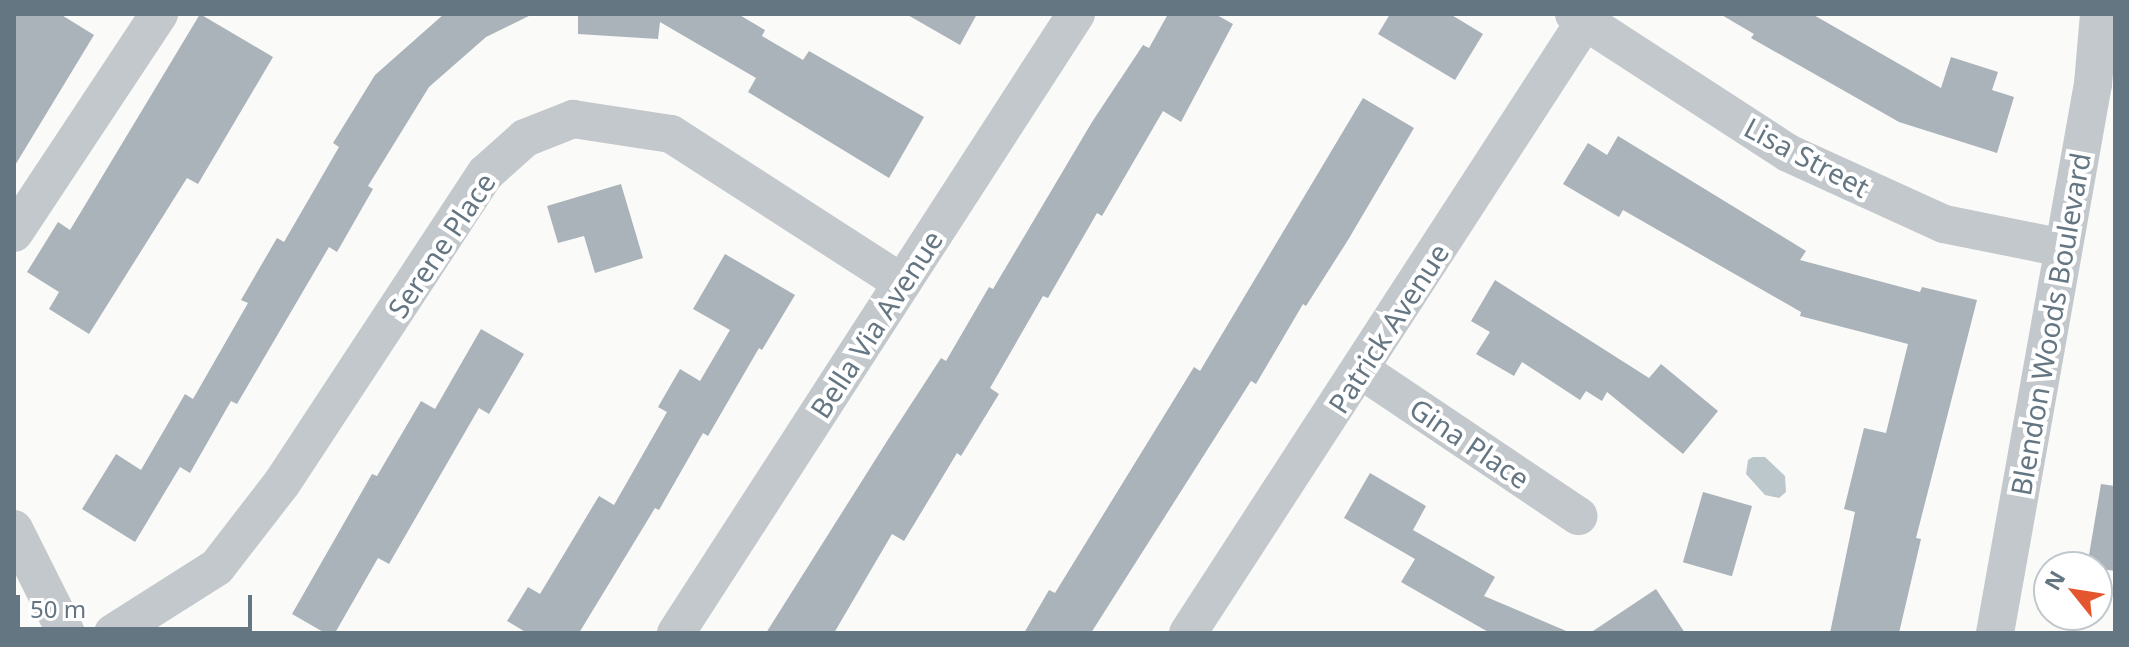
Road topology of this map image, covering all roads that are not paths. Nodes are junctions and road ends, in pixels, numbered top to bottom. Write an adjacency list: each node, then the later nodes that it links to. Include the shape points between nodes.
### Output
1 (159, 14): 5 (street)
2 (1076, 14): 7 (street, Bella Via Avenue)
3 (2099, 14): 6 (street, Blendon Woods Boulevard, via 2093,84)
4 (1580, 18): 6 (street, Lisa Street, via 1788,153 1944,224); 8 (street, Patrick Avenue)
5 (14, 233)
6 (2063, 248): 15 (street, Blendon Woods Boulevard)
7 (902, 283): 12 (street, Serene Place, via 671,134 573,119 525,138 486,173 282,483 217,567); 13 (street, Bella Via Avenue)
8 (1361, 370): 9 (street, Gina Place); 14 (street, Patrick Avenue)
9 (1578, 516)
10 (14, 529): 11 (street)
11 (66, 633)
12 (113, 633)
13 (676, 633)
14 (1188, 633)
15 (1995, 633)

